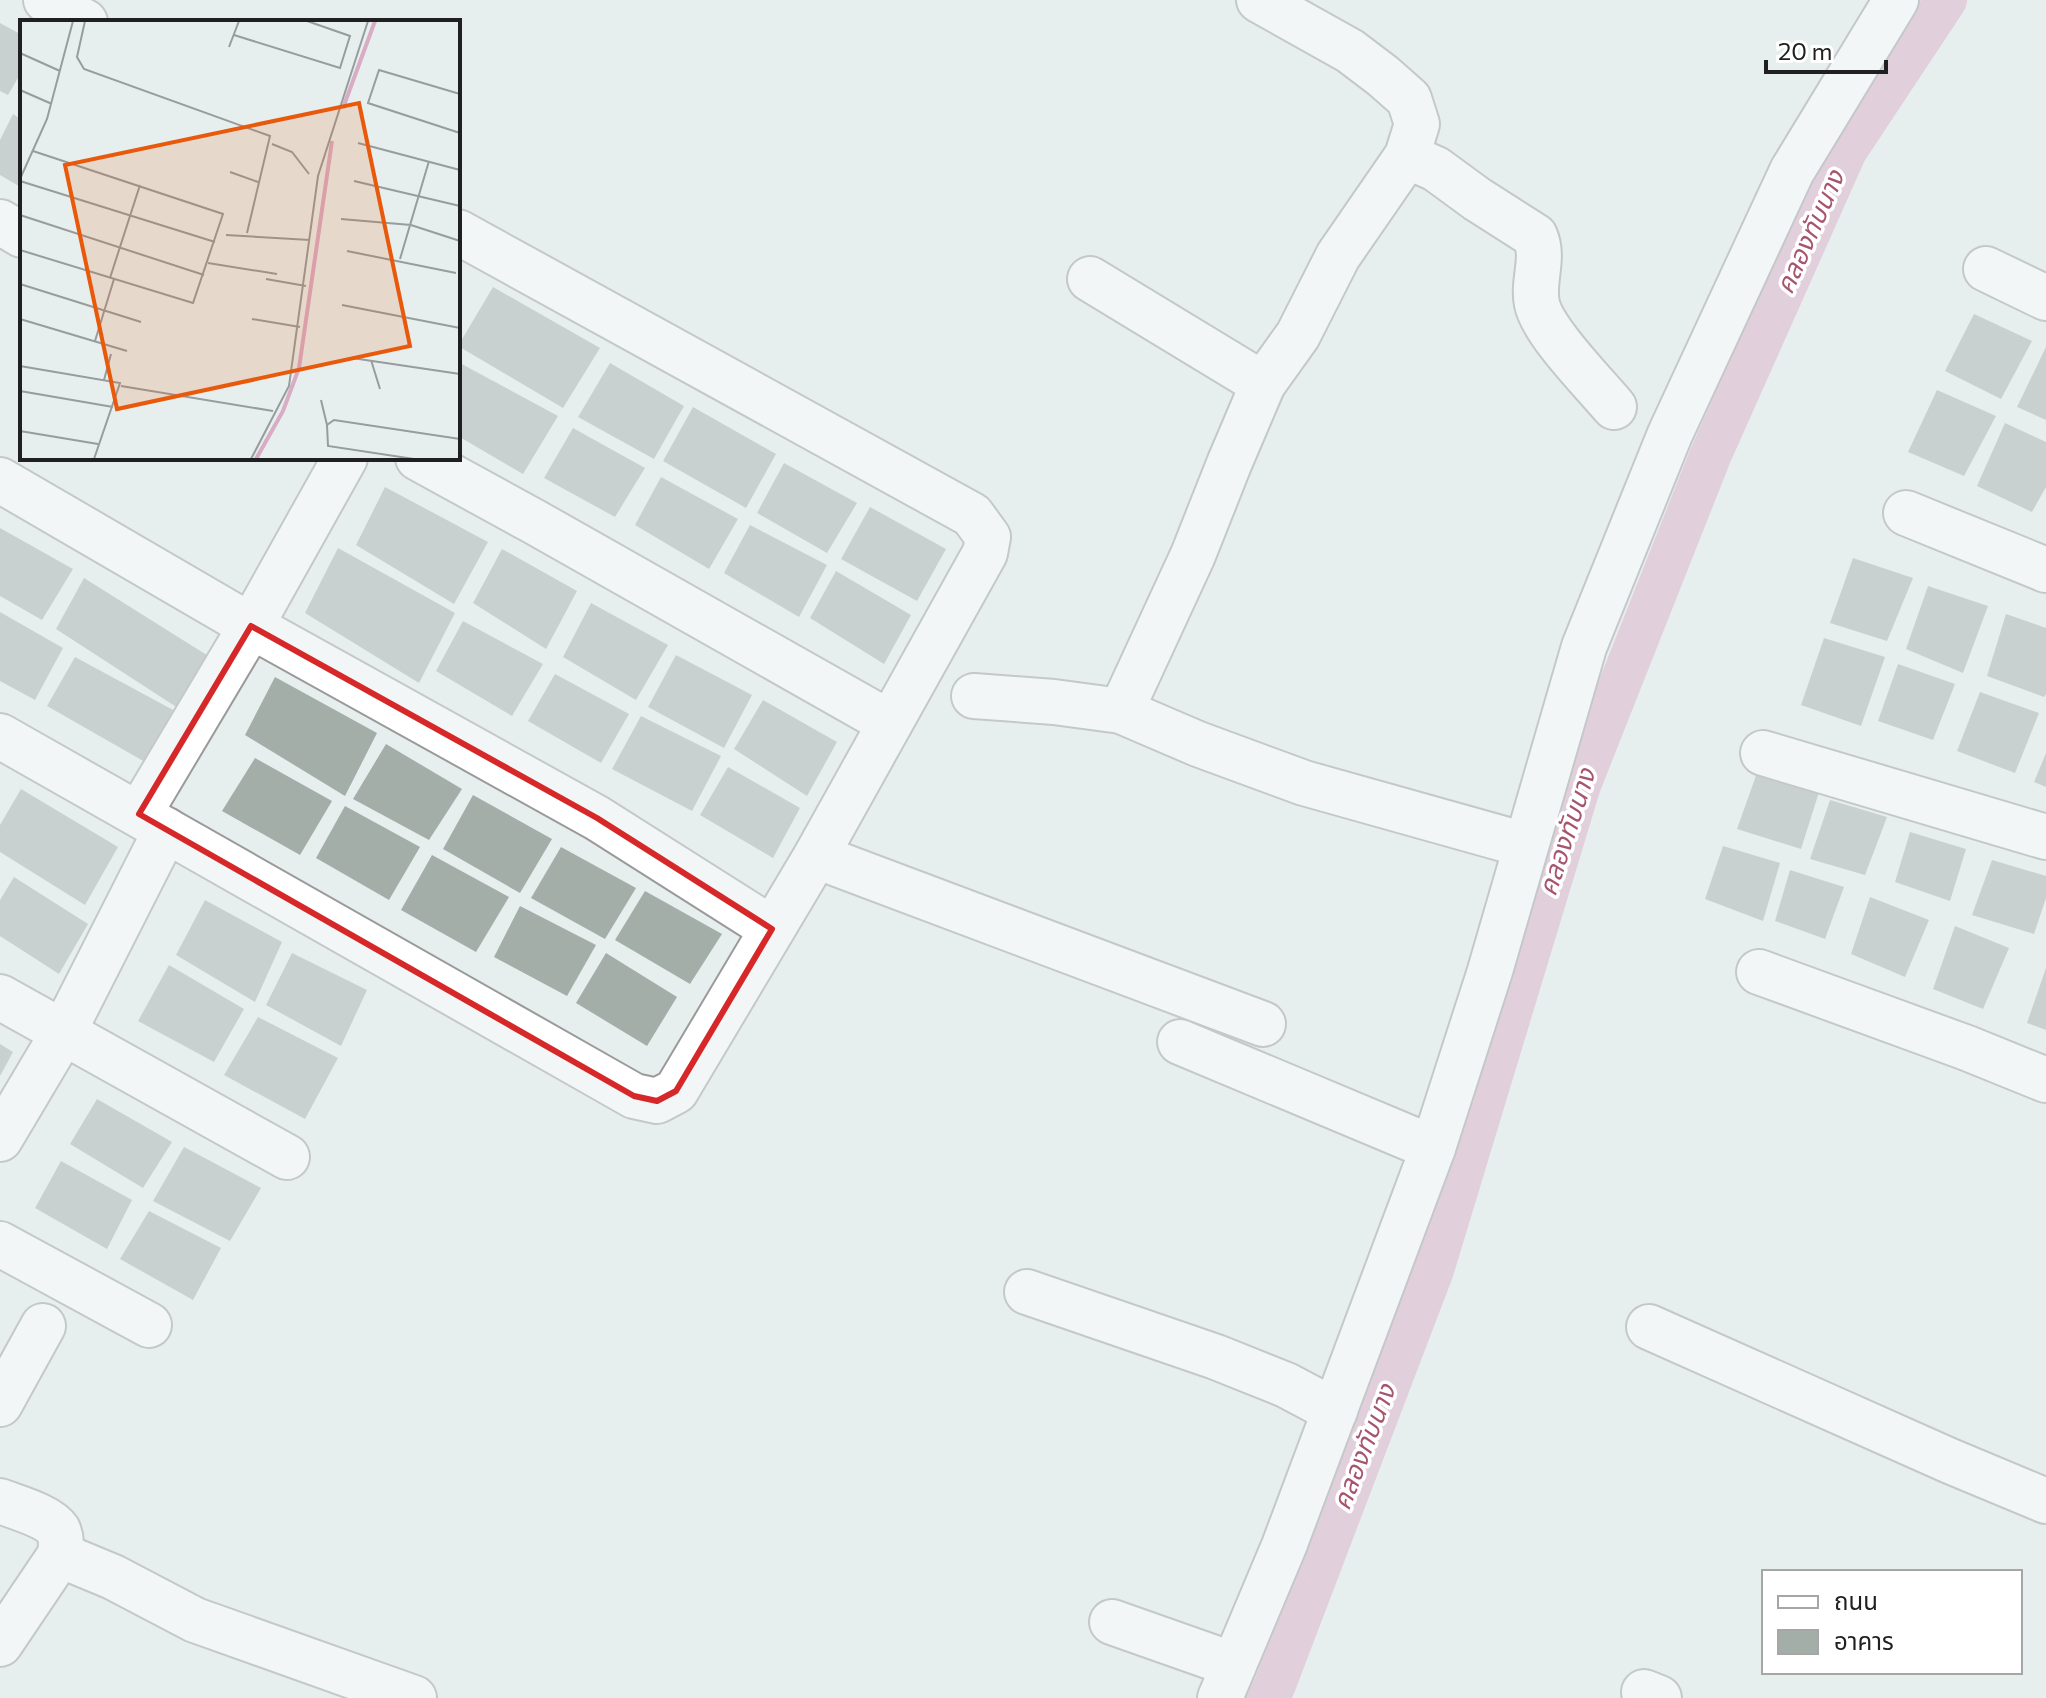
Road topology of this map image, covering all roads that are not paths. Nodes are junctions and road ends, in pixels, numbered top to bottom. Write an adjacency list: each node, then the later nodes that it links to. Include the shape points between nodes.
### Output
1 (46, 0): 4 (street)
2 (1259, 0): 5 (street, via 1350,51 1409,99 1417,124)
3 (1896, 0): 27 (street, via 1792,171 1670,434 1584,647)
4 (81, 20)
5 (1407, 156): 12 (street, via 1338,256 1298,335); 13 (street, via 1436,169 1535,236 1537,304 1550,331)
6 (0, 222): 7 (street)
7 (20, 234)
8 (463, 245): 22 (street, via 972,515 988,537 985,553)
9 (1986, 269): 11 (street)
10 (1090, 279): 12 (street)
11 (2046, 298)
12 (1263, 384): 21 (street)
13 (1614, 407)
14 (344, 460): 19 (street)
15 (422, 460): 22 (street)
16 (0, 480): 19 (street)
17 (1906, 513): 18 (street)
18 (2046, 570)
19 (251, 626): 25 (street); 29 (street, via 597,818)
20 (974, 696): 21 (street)
21 (1121, 711): 27 (street, via 1304,783)
22 (890, 723): 28 (street)
23 (0, 736): 25 (street)
24 (1763, 753): 26 (street)
25 (153, 822): 29 (street, via 634,1096 657,1101 676,1091); 33 (street)
26 (2046, 837)
27 (1525, 845): 37 (street)
28 (816, 856): 29 (street); 32 (street)
29 (772, 929)
30 (1759, 972): 35 (street)
31 (0, 997): 33 (street)
32 (1263, 1024)
33 (63, 1033): 36 (street); 38 (street)
34 (1180, 1042): 37 (street)
35 (2046, 1080)
36 (0, 1139)
37 (1433, 1148): 45 (street)
38 (287, 1157)
39 (0, 1244): 41 (street)
40 (1027, 1292): 45 (street, via 1216,1357)
41 (149, 1325)
42 (43, 1326): 44 (street)
43 (1649, 1327): 47 (street)
44 (0, 1404)
45 (1335, 1411): 51 (street)
46 (0, 1501): 48 (street, via 57,1528)
47 (2046, 1501)
48 (60, 1555): 50 (street); 52 (street, via 195,1620)
49 (1112, 1622): 51 (street)
50 (0, 1644)
51 (1227, 1682)
52 (414, 1698)

